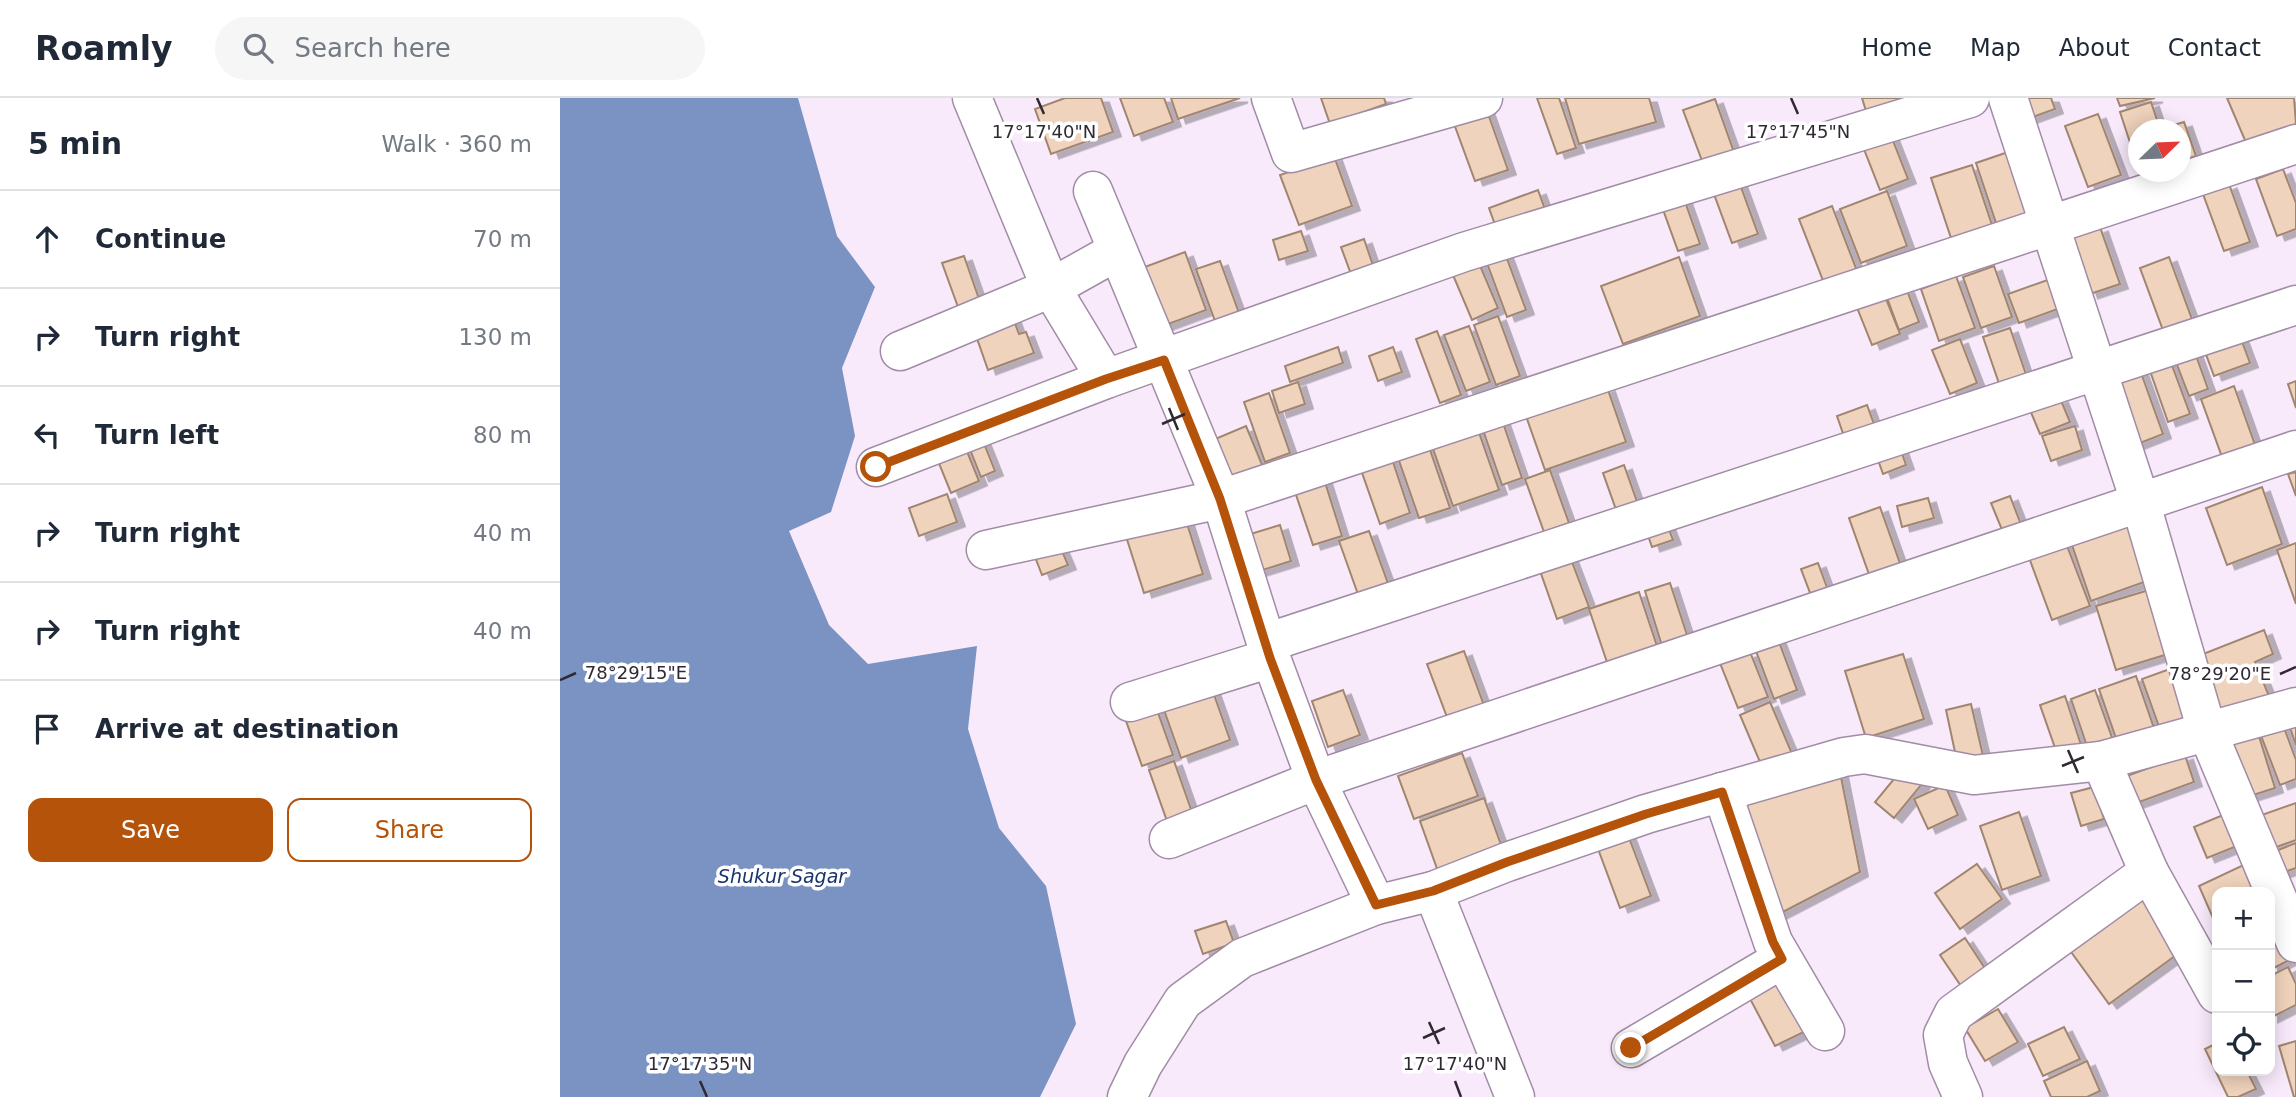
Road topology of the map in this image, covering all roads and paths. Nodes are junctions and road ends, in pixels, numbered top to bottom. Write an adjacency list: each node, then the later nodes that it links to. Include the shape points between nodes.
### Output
1 (972, 98): 11 (street)
2 (1271, 98): 6 (street, via 1291,153)
3 (1483, 98): 6 (street)
4 (1969, 98): 14 (street, via 1464,252)
5 (2008, 98): 9 (street)
6 (1395, 110)
7 (2296, 144): 9 (street)
8 (1093, 191): 10 (street)
9 (2051, 224): 15 (street); 19 (street)
10 (1117, 251): 11 (street); 14 (street)
11 (1051, 288): 13 (street); 16 (street)
12 (2296, 305): 15 (street)
13 (900, 351)
14 (1164, 360): 16 (street); 19 (street)
15 (2096, 370): 20 (street); 22 (street)
16 (1106, 379): 18 (street)
17 (2296, 450): 20 (street)
18 (876, 467)
19 (1220, 499): 21 (street); 22 (street)
20 (2140, 501): 25 (street); 27 (street)
21 (986, 550)
22 (1268, 650): 23 (street); 27 (street)
23 (1130, 702)
24 (2296, 707): 25 (street)
25 (2207, 731): 26 (street); 33 (street)
26 (2101, 761): 28 (street, via 1974,775 1865,754); 30 (street)
27 (1316, 780): 29 (street); 32 (street)
28 (1722, 792): 31 (street, via 1646,814); 34 (street)
29 (1169, 839)
30 (2149, 872): 35 (street); 40 (street, via 1954,1013 1943,1035 1948,1063)
31 (1433, 891): 32 (street); 39 (street)
32 (1376, 905): 38 (street, via 1242,958 1183,1001)
33 (2296, 943)
34 (1782, 959): 36 (street); 37 (street)
35 (2212, 985)
36 (1825, 1031)
37 (1631, 1048)
38 (1127, 1097)
39 (1515, 1097)
40 (1963, 1097)

